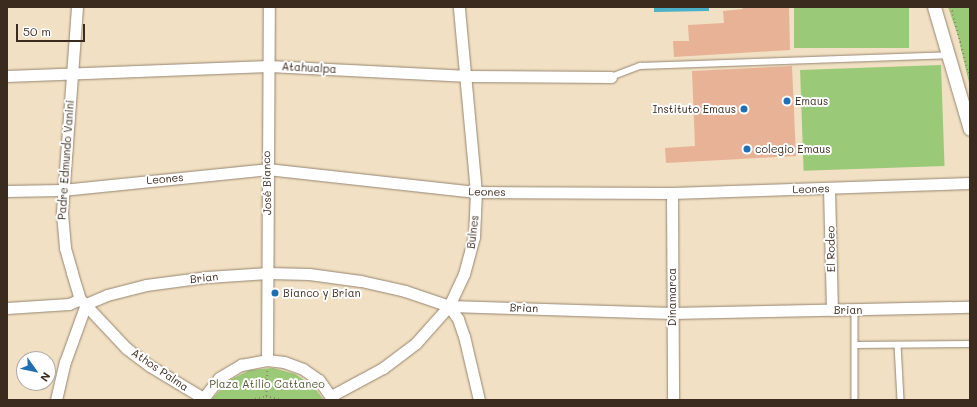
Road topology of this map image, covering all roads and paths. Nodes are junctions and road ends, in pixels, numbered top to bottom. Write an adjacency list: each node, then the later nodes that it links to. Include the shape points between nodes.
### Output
1 (77, 7): 8 (street, Padre Edmundo Vanini)
2 (269, 7): 7 (street, José Bianco)
3 (459, 7): 10 (street, Bulnes)
4 (934, 7): 6 (street)
5 (951, 7): 12 (path)
6 (948, 55): 11 (lane, via 640,66); 13 (street)
7 (269, 66): 8 (street, Atahualpa); 10 (street, Atahualpa); 14 (street, José Bianco)
8 (72, 74): 9 (street, Atahualpa); 17 (street, Padre Edmundo Vanini)
9 (7, 76)
10 (464, 76): 11 (street, Atahualpa); 19 (street, Bulnes)
11 (612, 76)
12 (970, 78)
13 (970, 129)
14 (267, 169): 17 (street, Leones); 19 (street, Leones); 21 (street, José Bianco)
15 (970, 183): 16 (street, Leones)
16 (829, 188): 20 (street, Leones); 26 (street, El Rodeo)
17 (62, 190): 18 (street, Leones); 22 (street, Padre Edmundo Vanini, via 62,233)
18 (7, 191)
19 (476, 192): 20 (street, Leones); 23 (street, Bulnes, via 476,215 470,255)
20 (672, 193): 28 (street, Dinamarca)
21 (268, 273): 22 (street, Brian, via 146,285); 23 (street, Brian, via 309,274 361,281 405,291); 32 (street, José Bianco)
22 (83, 302): 24 (street, Brian); 35 (street, Athos Palma, via 137,357); 36 (street, via 64,362)
23 (449, 306): 28 (street, Brian); 34 (street, Bulnes, via 416,343 400,356); 40 (street, via 458,319 466,341)
24 (7, 308)
25 (970, 308): 27 (street, Brian)
26 (832, 310): 27 (street, Brian); 28 (street, Brian)
27 (855, 310): 30 (lane)
28 (672, 313): 41 (street, Dinamarca)
29 (970, 344): 31 (lane)
30 (855, 345): 31 (lane); 42 (lane)
31 (898, 345): 43 (lane)
32 (267, 360): 33 (path); 34 (street, via 284,362 303,369 319,380); 35 (street, via 235,368 220,378)
33 (266, 396): 37 (path); 38 (path); 39 (path)
34 (332, 398)
35 (203, 399)
36 (56, 400)
37 (251, 400)
38 (266, 400)
39 (282, 400)
40 (479, 400)
41 (673, 400)
42 (855, 400)
43 (901, 400)

